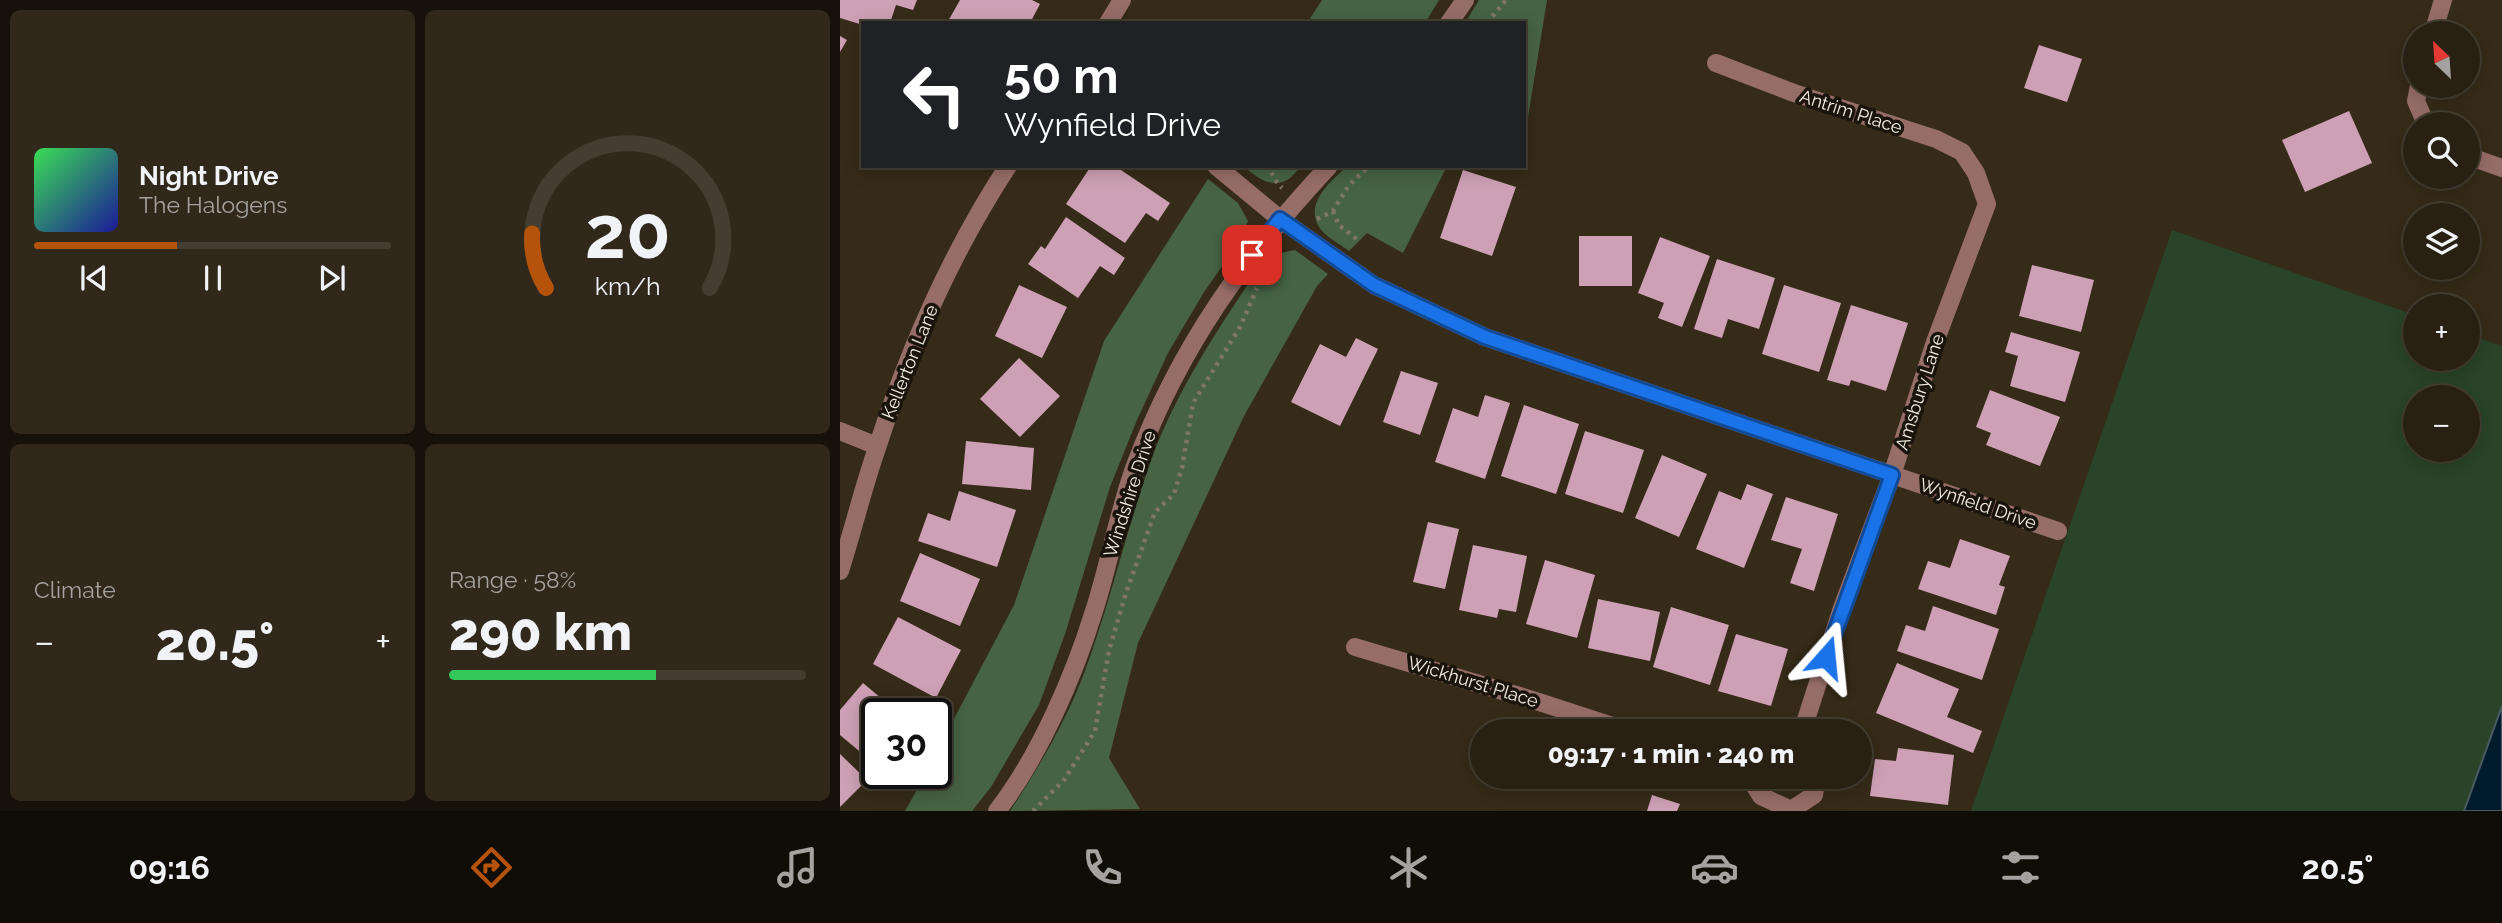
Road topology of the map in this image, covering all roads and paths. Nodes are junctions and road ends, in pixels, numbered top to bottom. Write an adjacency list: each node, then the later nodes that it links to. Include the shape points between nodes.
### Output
1 (1122, 0): 5 (street)
2 (1465, 0): 6 (street)
3 (1506, 0): 7 (path)
4 (2443, 0): 8 (street)
5 (1109, 21)
6 (1450, 21)
7 (1490, 21)
8 (2436, 21)
9 (1716, 63): 16 (street, Antrim Place, via 1936,139 1962,152)
10 (2480, 160): 15 (street)
11 (1007, 168): 23 (street, Kellerton Lane, via 950,267)
12 (1218, 168): 18 (street, Wynfield Drive)
13 (1327, 168): 18 (street, Windshire Drive)
14 (1368, 168): 17 (path, via 1349,185)
15 (2502, 168)
16 (1976, 173): 24 (street, Amsbury Lane, via 1987,204)
17 (1333, 211): 19 (path); 20 (path, via 1339,225)
18 (1280, 219): 19 (street, Wynfield Drive); 32 (street, Windshire Drive, via 1200,330 1163,400 1136,464 1067,689)
19 (1299, 233): 24 (street, Wynfield Drive, via 1374,285 1485,337)
20 (1359, 241)
21 (1261, 280): 33 (path, via 1240,327 1193,403 1174,494 1155,512 1126,593 1109,650 1095,731 1064,780)
22 (840, 431): 23 (street)
23 (877, 446): 26 (street, Kellerton Lane)
24 (1892, 475): 25 (street, Wynfield Drive); 29 (street, Amsbury Lane)
25 (2058, 531)
26 (840, 571)
27 (1355, 647): 28 (street, Wickhurst Place)
28 (1591, 719)
29 (1806, 719)
30 (1757, 789): 31 (street, via 1761,796 1791,810 1814,795)
31 (1815, 789)
32 (997, 811)
33 (1033, 811)

